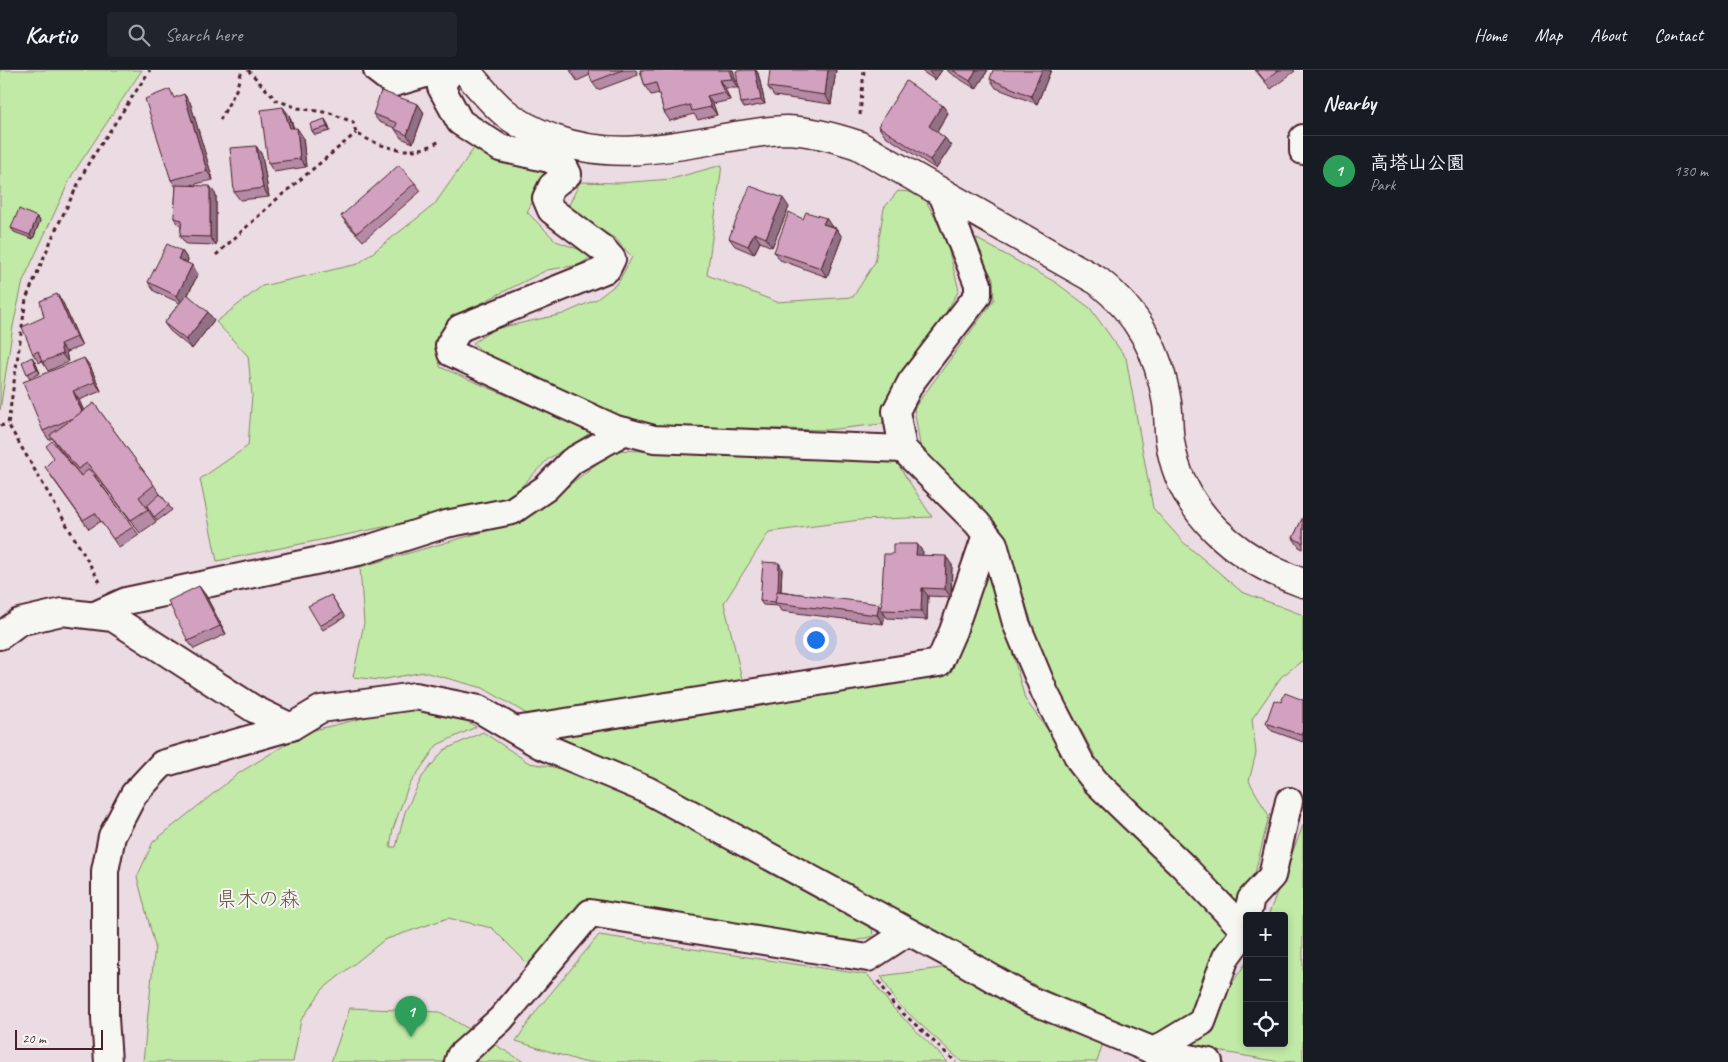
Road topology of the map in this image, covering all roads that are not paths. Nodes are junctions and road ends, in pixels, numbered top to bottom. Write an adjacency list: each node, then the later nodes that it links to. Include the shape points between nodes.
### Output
1 (377, 70): 2 (street, via 394,83)
2 (437, 70): 7 (street, via 441,87 460,122 500,148 550,159 565,168 568,174 552,186 546,198 551,210 612,259 607,269 460,328 449,345 452,353)
3 (465, 70): 6 (street, via 505,113 536,133 573,146 616,152 767,131 813,132 858,145)
4 (1303, 138): 5 (street)
5 (1303, 151)
6 (942, 194): 8 (street, via 978,284 978,295 911,382 896,411); 10 (street, via 1069,263 1116,295 1135,318 1159,366 1177,471 1199,512 1220,537 1247,557)
7 (625, 431): 8 (street, via 654,439); 11 (street, via 572,461 546,488 512,511 446,524 358,552 126,601)
8 (903, 449): 9 (street)
9 (986, 535): 14 (street, via 939,663); 17 (street, via 994,544 1016,623 1034,668 1081,763)
10 (1303, 583)
11 (105, 611): 12 (street, via 62,612 19,622); 13 (street, via 254,709)
12 (0, 636)
13 (291, 727): 14 (street, via 321,709 415,696 479,709); 20 (street, via 162,764 134,794 112,836 105,871)
14 (515, 730): 18 (street, via 540,745 647,790)
15 (1288, 800): 16 (street, via 1272,876 1251,900)
16 (1248, 912)
17 (1243, 929): 19 (street, via 1226,957 1202,1022)
18 (908, 932): 19 (street, via 1030,1000); 21 (street, via 868,958 590,913 501,1019 460,1056)
19 (1162, 1057): 22 (street)
20 (108, 1062)
21 (458, 1062)
22 (1210, 1062)

